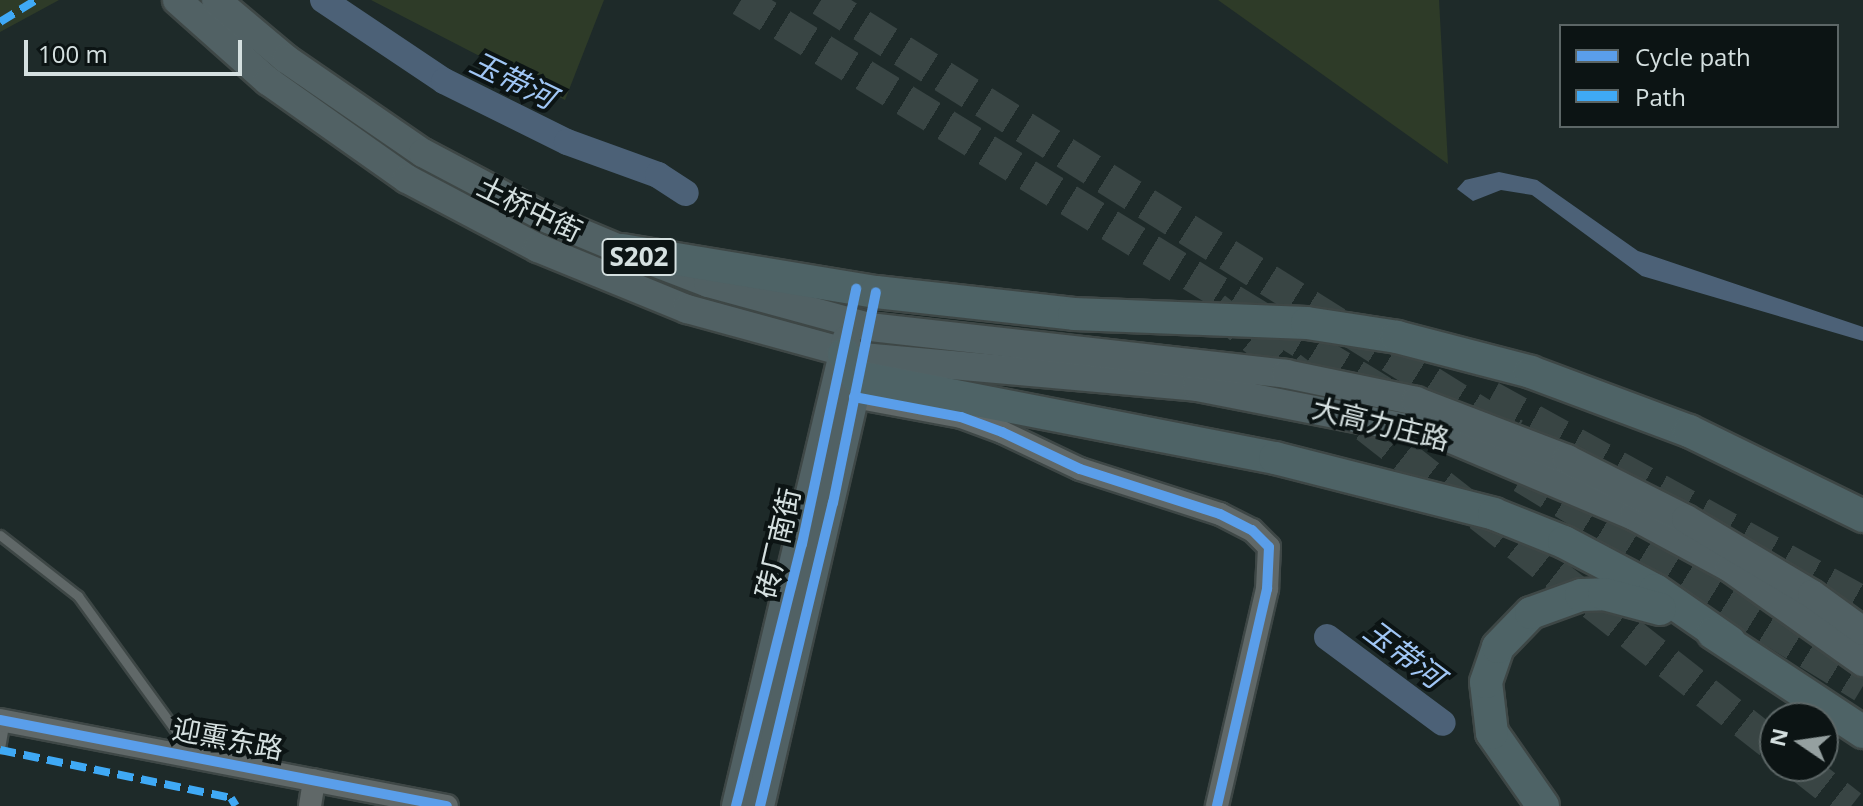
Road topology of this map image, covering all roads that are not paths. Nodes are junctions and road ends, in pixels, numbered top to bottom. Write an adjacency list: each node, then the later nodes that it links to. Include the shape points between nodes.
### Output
1 (177, 0): 6 (main road, 大高力庄路, via 281,91 407,179 538,248)
2 (216, 0): 3 (main road, 土桥中街 / S202, via 298,68 423,153 522,207)
3 (622, 250): 4 (highway); 5 (main road, 土桥中街 / S202, via 708,283)
4 (866, 291): 5 (main road, 砖厂南街); 7 (highway, via 1074,314 1307,323 1483,356 1689,431)
5 (859, 324): 6 (main road, 砖厂南街); 9 (main road, 大高力庄路, via 1286,374 1416,401 1567,459 1672,512 1750,555)
6 (855, 371): 10 (highway, via 1275,458 1494,514 1564,542 1655,590); 11 (main road, 大高力庄路, via 1197,387 1442,435 1648,523 1730,568); 19 (main road, 砖厂南街); 20 (main road, 砖厂南街); 21 (street, via 1091,473 1220,514 1252,530 1269,547 1271,565)
7 (1863, 516)
8 (0, 535): 15 (lane, via 78,596)
9 (1863, 631)
10 (1730, 642): 13 (highway); 22 (highway, via 1664,610 1604,594 1554,602 1513,627 1491,661 1486,707 1492,733)
11 (1863, 662)
12 (2, 720): 14 (lane); 15 (street, 迎熏东路)
13 (1863, 732)
14 (0, 748)
15 (194, 755): 16 (street, 迎熏东路)
16 (314, 780): 17 (street); 18 (street, 迎熏东路)
17 (310, 806)
18 (447, 806)
19 (736, 806)
20 (760, 806)
21 (1217, 806)
22 (1543, 806)

